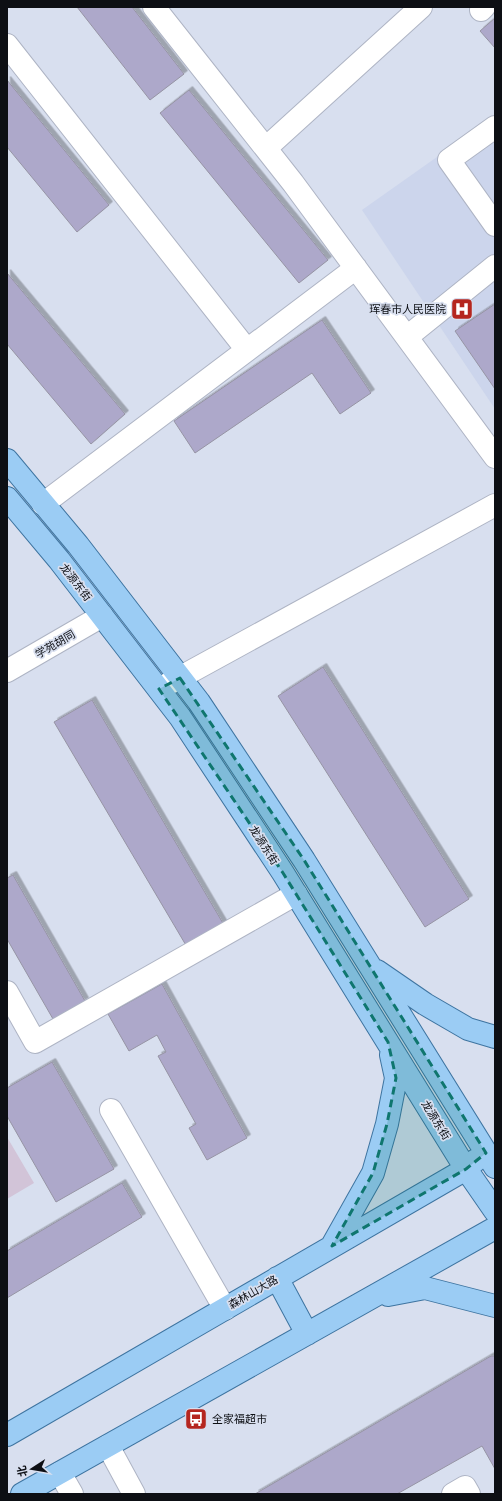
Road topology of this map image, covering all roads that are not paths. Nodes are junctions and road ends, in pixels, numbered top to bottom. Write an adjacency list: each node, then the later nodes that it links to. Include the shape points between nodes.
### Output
1 (154, 7): 5 (street)
2 (421, 7): 5 (street)
3 (7, 46): 10 (street)
4 (495, 127): 6 (street, via 449,160)
5 (266, 148): 8 (street)
6 (495, 225)
7 (495, 266): 9 (street)
8 (356, 268): 9 (street); 10 (street)
9 (407, 337): 11 (street)
10 (247, 350): 14 (street)
11 (495, 457)
12 (7, 460): 14 (main road)
13 (7, 498): 16 (main road, 龙源东街)
14 (43, 504): 18 (main road, via 78,545)
15 (495, 504): 18 (street)
16 (102, 616): 17 (street, 学苑胡同); 19 (main road, 龙源东街)
17 (7, 672)
18 (180, 678): 19 (street); 21 (main road, via 199,702 304,860)
19 (159, 689): 20 (main road, 龙源东街, via 180,716)
20 (296, 894): 22 (street, via 35,1042); 24 (main road, 龙源东街)
21 (369, 965): 23 (main road, via 424,1004 468,1029); 26 (main road)
22 (7, 992)
23 (495, 1037)
24 (388, 1042): 27 (main road, 龙源东街); 30 (main road, via 396,1078 387,1124 373,1173)
25 (111, 1110): 34 (street)
26 (492, 1154): 27 (main road, 森林山大路)
27 (466, 1169): 28 (main road, 龙源东街); 30 (main road, 森林山大路)
28 (495, 1211)
29 (495, 1228): 32 (main road)
30 (332, 1246): 31 (main road, 森林山大路)
31 (277, 1278): 34 (main road, 森林山大路); 35 (main road)
32 (369, 1299): 33 (main road, via 425,1288); 35 (main road)
33 (495, 1306)
34 (225, 1308): 36 (main road, 森林山大路)
35 (307, 1334): 37 (main road)
36 (7, 1435)
37 (108, 1446): 38 (main road); 41 (street)
38 (60, 1473): 39 (main road); 40 (street)
39 (22, 1494)
40 (72, 1494)
41 (134, 1494)
42 (453, 1494): 43 (street, via 465,1487)
43 (469, 1494)

